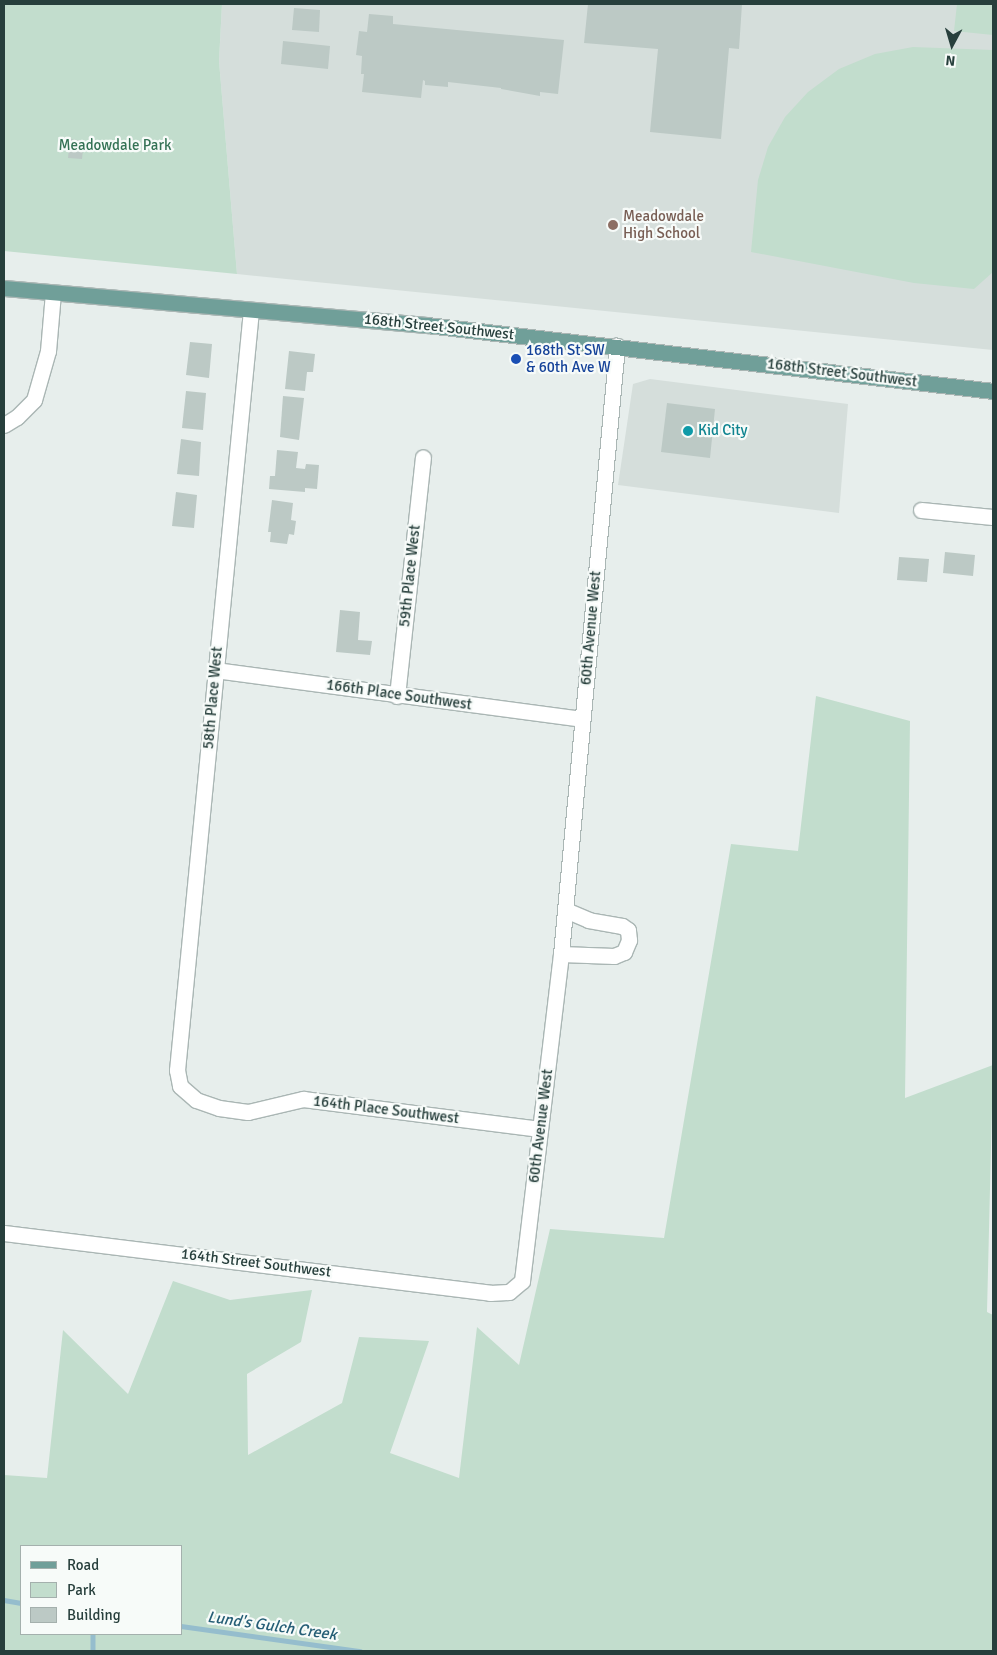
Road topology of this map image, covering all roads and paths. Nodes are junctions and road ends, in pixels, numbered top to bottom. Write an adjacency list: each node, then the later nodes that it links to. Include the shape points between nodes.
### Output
1 (4, 288): 2 (main road, 168th Street Southwest)
2 (54, 293): 3 (main road, 168th Street Southwest); 6 (street, via 48,352 34,400)
3 (251, 310): 4 (main road, 168th Street Southwest); 10 (street, 58th Place West)
4 (617, 346): 5 (main road, 168th Street Southwest); 12 (street, 60th Avenue West)
5 (993, 391)
6 (4, 425)
7 (422, 457): 11 (street, 59th Place West)
8 (922, 510): 9 (street)
9 (993, 517)
10 (215, 670): 11 (street, 166th Place Southwest); 15 (street, 58th Place West, via 177,1070)
11 (397, 696): 12 (street, 166th Place Southwest)
12 (582, 719): 13 (street, 60th Avenue West)
13 (566, 910): 14 (street, 60th Avenue West); 14 (street, via 589,920 622,926 628,930 629,940 624,952 614,956)
14 (561, 954): 16 (street, 60th Avenue West)
15 (180, 1086): 16 (street, 164th Place Southwest, via 196,1100 219,1108 248,1112 303,1099)
16 (540, 1129): 18 (street, 60th Avenue West, via 522,1281)
17 (4, 1233): 18 (street, 164th Street Southwest, via 490,1293)
18 (509, 1292)

